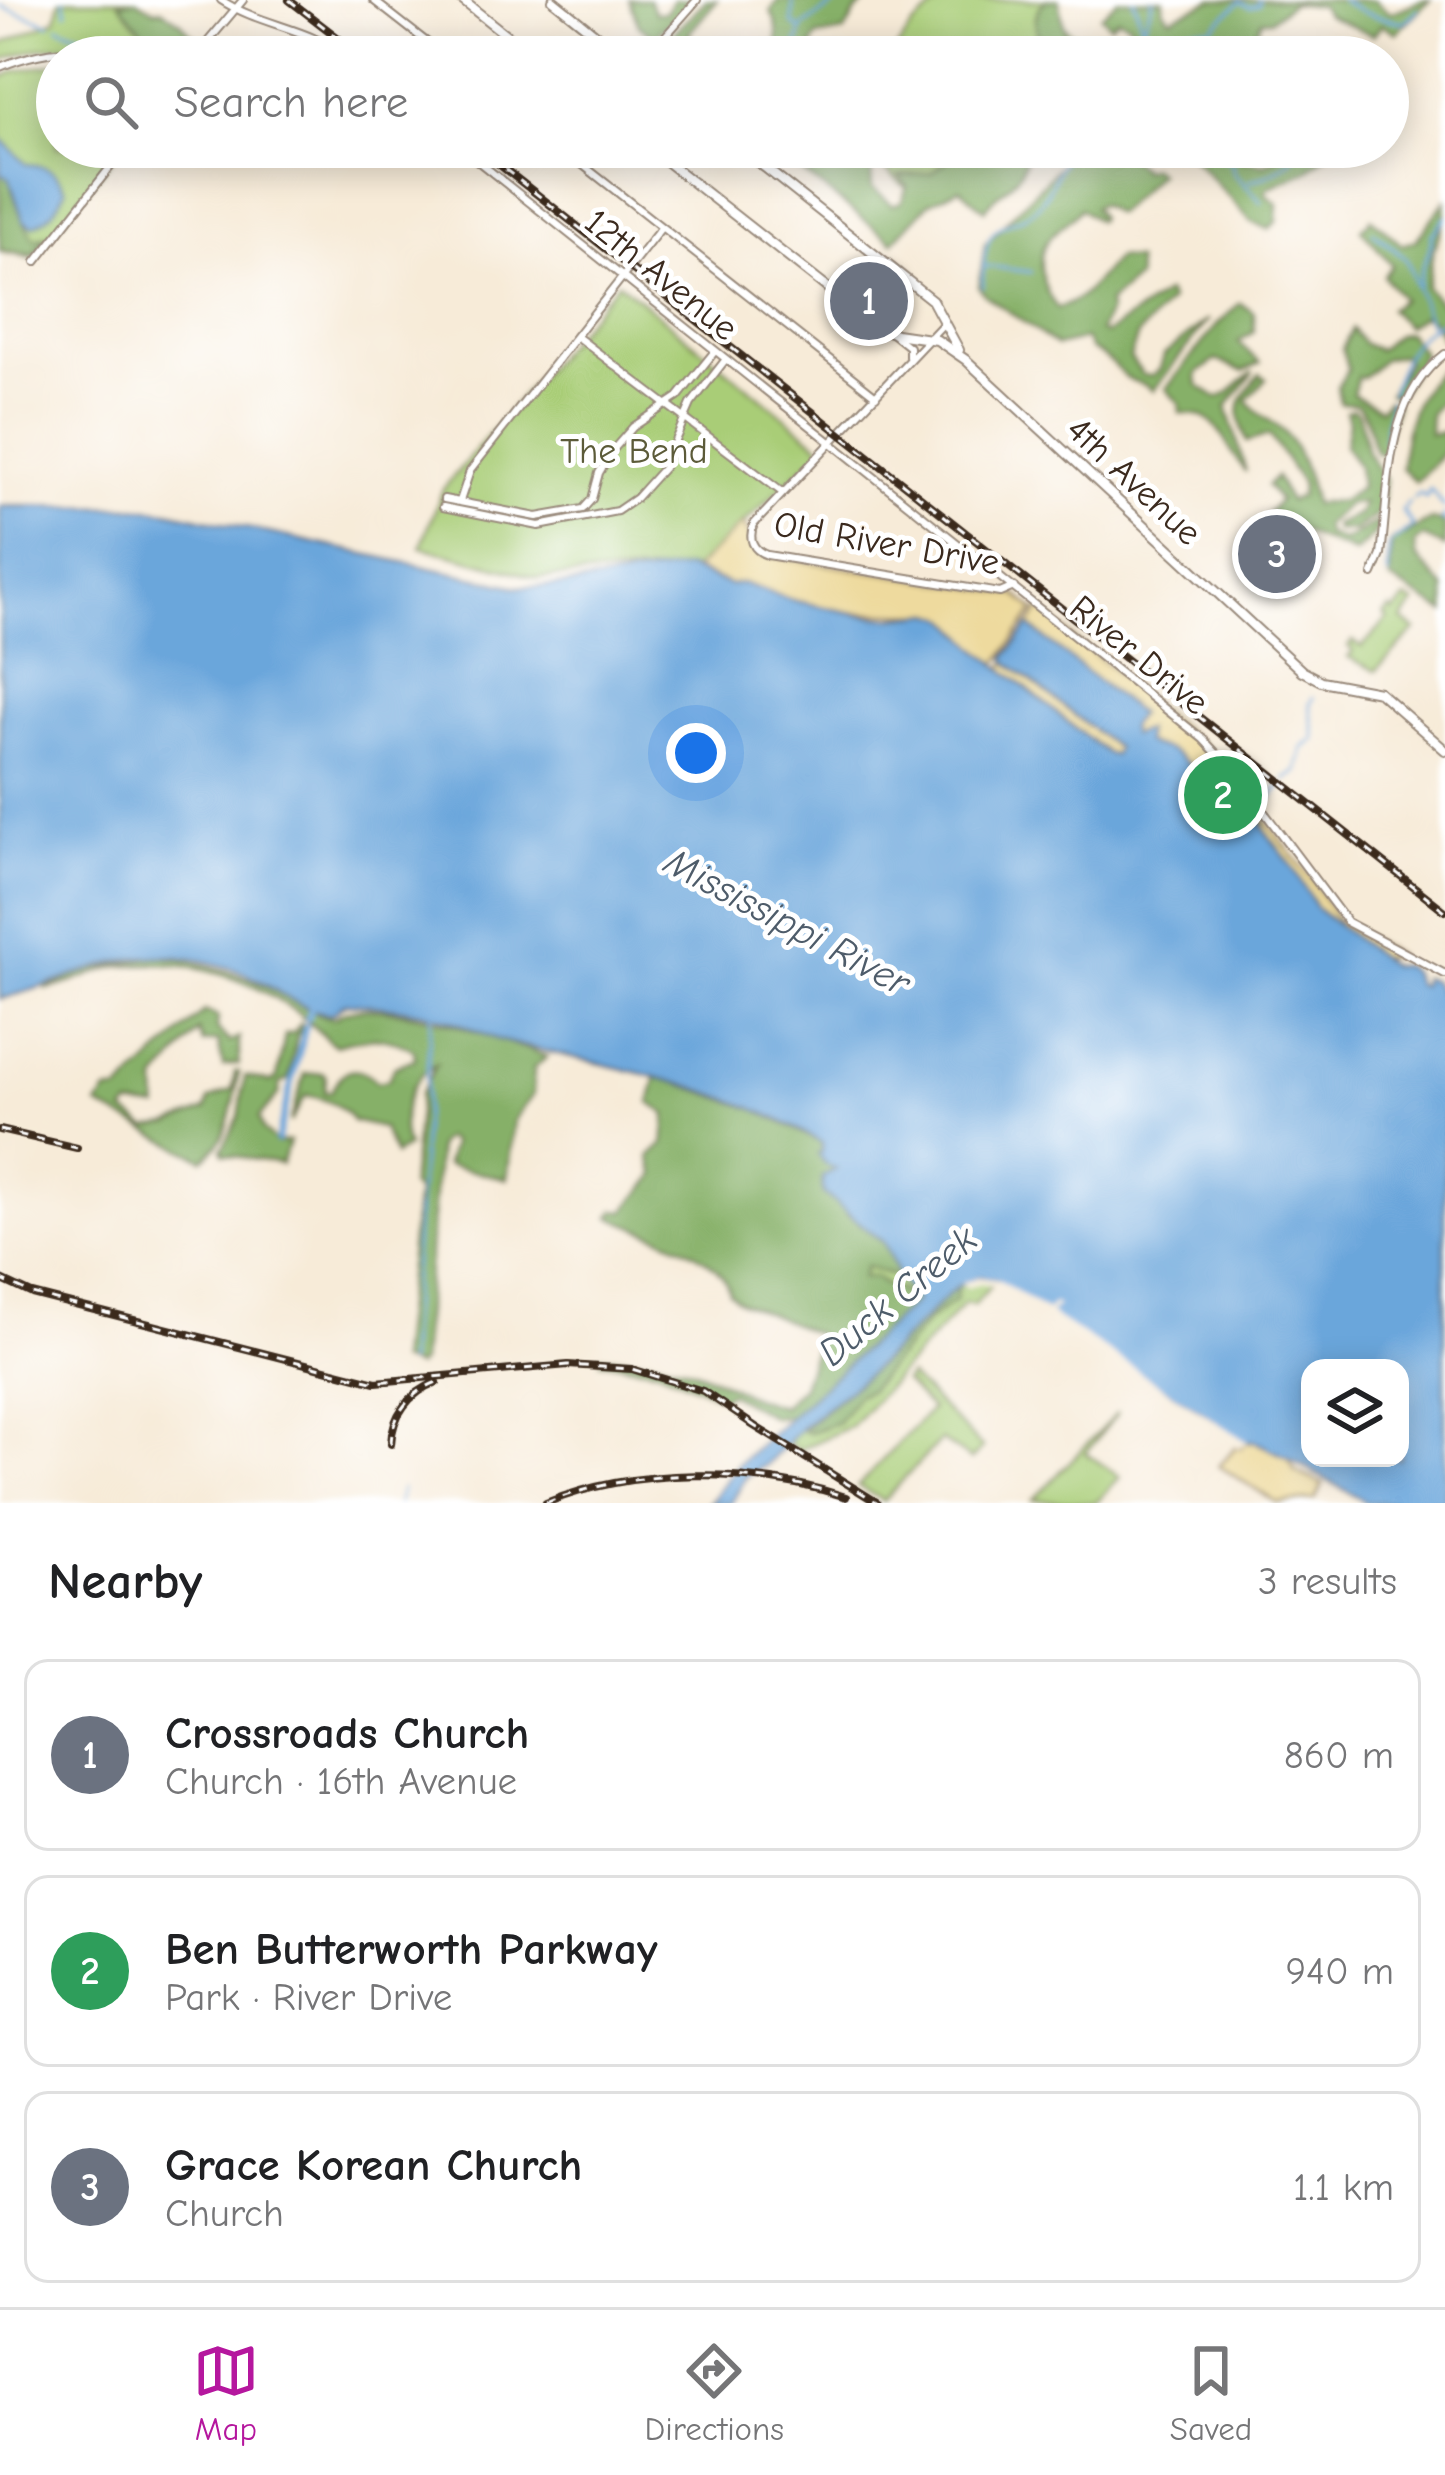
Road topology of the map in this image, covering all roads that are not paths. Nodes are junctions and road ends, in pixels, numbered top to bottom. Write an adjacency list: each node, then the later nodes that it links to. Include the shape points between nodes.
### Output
1 (221, 0): 7 (street)
2 (243, 0): 7 (street)
3 (374, 0): 10 (street)
4 (462, 0): 11 (main road)
5 (553, 0): 12 (main road)
6 (697, 0): 13 (street)
7 (236, 9): 8 (street); 9 (street)
8 (213, 36)
9 (313, 36)
10 (419, 36)
11 (507, 36)
12 (598, 36)
13 (665, 36)
14 (36, 55): 15 (street)
15 (0, 67)
16 (110, 168): 22 (street)
17 (487, 168): 23 (street, 12th Avenue)
18 (595, 168): 21 (street)
19 (675, 168): 25 (main road)
20 (765, 168): 24 (main road, 4th Avenue, via 932,300)
21 (662, 227): 23 (street); 33 (street)
22 (36, 262)
23 (623, 275): 26 (street); 28 (street, 12th Avenue)
24 (945, 322): 27 (street); 31 (main road, 4th Avenue)
25 (889, 332): 27 (main road); 32 (street, via 909,347)
26 (576, 336): 34 (street); 40 (street, via 470,471)
27 (931, 337): 31 (main road, 4th Avenue); 32 (street)
28 (715, 351): 30 (street, 12th Avenue); 34 (street)
29 (1445, 354): 42 (street, via 1404,406)
30 (726, 359): 35 (street); 36 (street, 12th Avenue)
31 (966, 360): 44 (main road, 4th Avenue, via 1302,671 1379,692)
32 (905, 365): 33 (street)
33 (876, 396): 36 (street)
34 (664, 406): 35 (street); 38 (street, via 612,451)
35 (683, 421): 37 (street); 41 (street, via 645,490)
36 (832, 441): 37 (street); 43 (street, River Drive)
37 (783, 494): 43 (street, Old River Drive, via 754,524 752,541 767,556 1000,593)
38 (591, 500): 40 (street, via 544,518); 41 (street)
39 (444, 503): 40 (street)
40 (459, 506): 41 (street, via 539,526)
41 (602, 512)
42 (1373, 574)
43 (1014, 587): 45 (street, River Drive, via 1211,746 1347,922)
44 (1445, 750)
45 (1445, 974)

